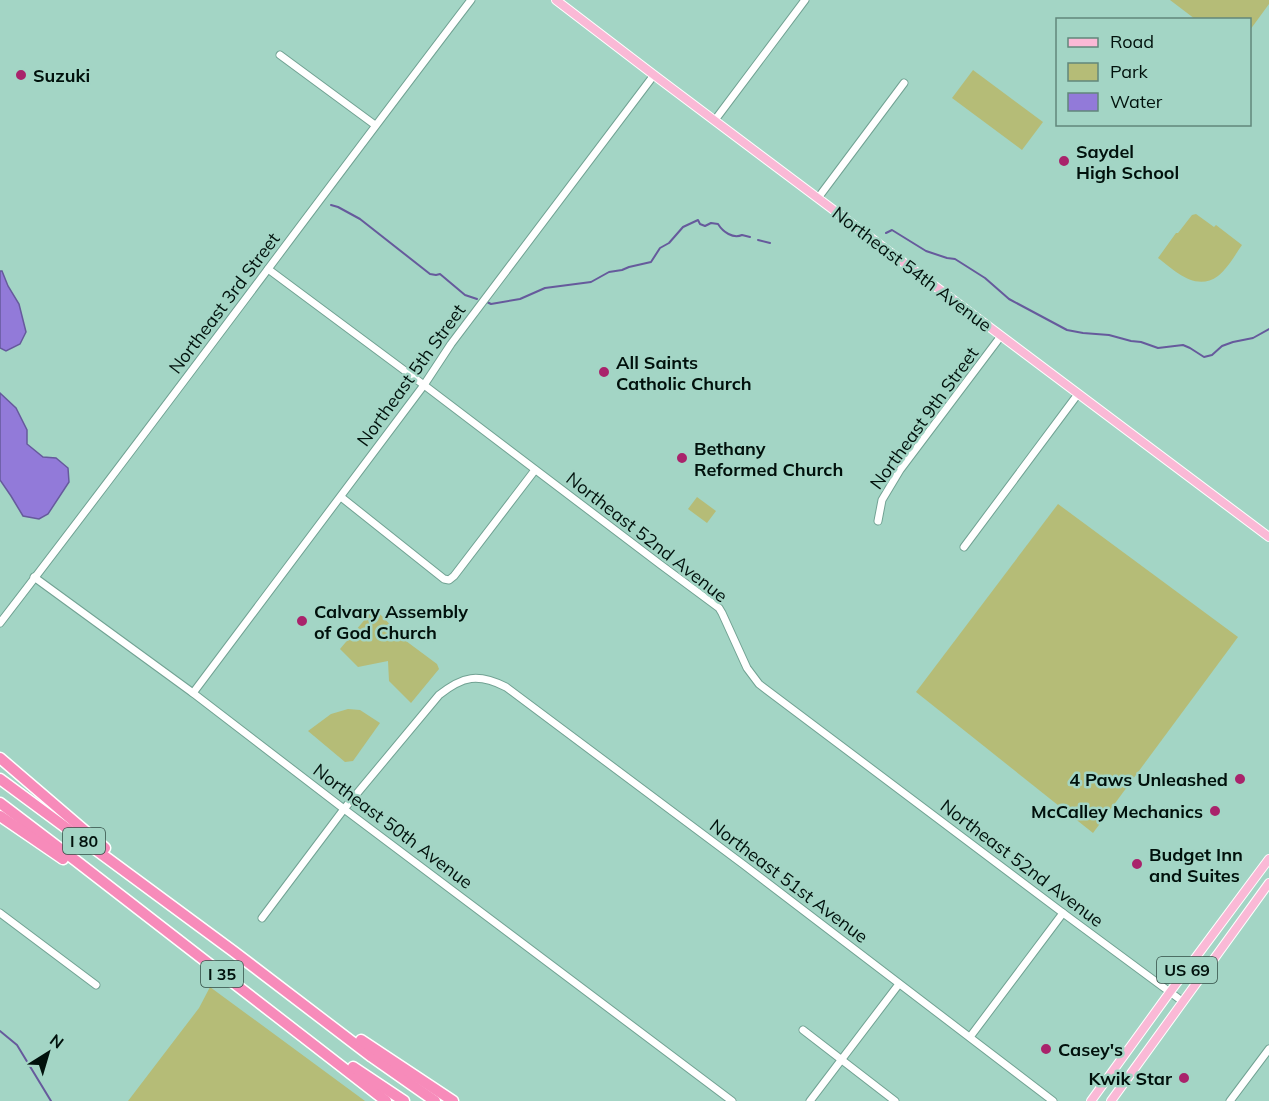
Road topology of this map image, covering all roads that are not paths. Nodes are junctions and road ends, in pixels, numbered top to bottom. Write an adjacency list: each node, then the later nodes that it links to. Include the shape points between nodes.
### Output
1 (471, 0): 8 (street, Northeast 3rd Street)
2 (556, 0): 5 (main road, Northeast 54th Avenue)
3 (805, 0): 7 (street)
4 (280, 55): 8 (street)
5 (654, 75): 7 (main road, Northeast 54th Avenue); 12 (street, Northeast 5th Street)
6 (904, 83): 9 (street)
7 (715, 120): 9 (main road, Northeast 54th Avenue)
8 (375, 125): 10 (street, Northeast 3rd Street)
9 (818, 198): 11 (main road, Northeast 54th Avenue)
10 (268, 269): 12 (street, Northeast 52nd Avenue); 19 (street, Northeast 3rd Street)
11 (1001, 336): 13 (main road, Northeast 54th Avenue); 16 (street, Northeast 9th Street, via 900,470 882,501)
12 (424, 385): 14 (street, Northeast 52nd Avenue); 15 (street, Northeast 5th Street)
13 (1078, 394): 17 (main road, Northeast 54th Avenue); 18 (street)
14 (535, 470): 15 (street, via 450,580); 31 (street, Northeast 52nd Avenue, via 719,608 747,668 759,684)
15 (341, 497): 21 (street, Northeast 5th Street)
16 (878, 521)
17 (1269, 537)
18 (964, 547)
19 (34, 577): 20 (street, Northeast 3rd Street); 21 (street, Northeast 50th Avenue)
20 (0, 623)
21 (193, 693): 25 (street, Northeast 50th Avenue)
22 (0, 758): 29 (highway)
23 (0, 779): 29 (highway, I 80)
24 (0, 803): 33 (highway, I 35)
25 (344, 809): 32 (street, Northeast 51st Avenue); 34 (street, Northeast 51st Avenue, via 439,695 465,680 494,681); 48 (street, Northeast 50th Avenue)
26 (0, 816): 33 (highway)
27 (1269, 859): 36 (main road, US 69)
28 (1269, 883): 37 (main road, US 69)
29 (169, 903): 38 (highway, I 80)
30 (0, 913): 35 (street)
31 (1063, 913): 36 (street, Northeast 52nd Avenue); 41 (street)
32 (262, 918)
33 (157, 923): 39 (highway, I 35)
34 (899, 984): 41 (street, Northeast 51st Avenue); 43 (street)
35 (96, 985)
36 (1170, 992): 37 (street, Northeast 52nd Avenue); 52 (main road, US 69)
37 (1182, 1001): 53 (main road, US 69)
38 (302, 1003): 46 (highway, I 80); 47 (highway)
39 (288, 1024): 44 (highway); 45 (highway, I 35)
40 (803, 1030): 43 (street)
41 (970, 1037): 51 (street, Northeast 51st Avenue)
42 (1269, 1049): 54 (street)
43 (842, 1060): 49 (street); 50 (street)
44 (386, 1101)
45 (404, 1101)
46 (435, 1101)
47 (453, 1101)
48 (732, 1101)
49 (810, 1101)
50 (895, 1101)
51 (1053, 1101)
52 (1091, 1101)
53 (1111, 1101)
54 (1230, 1101)

